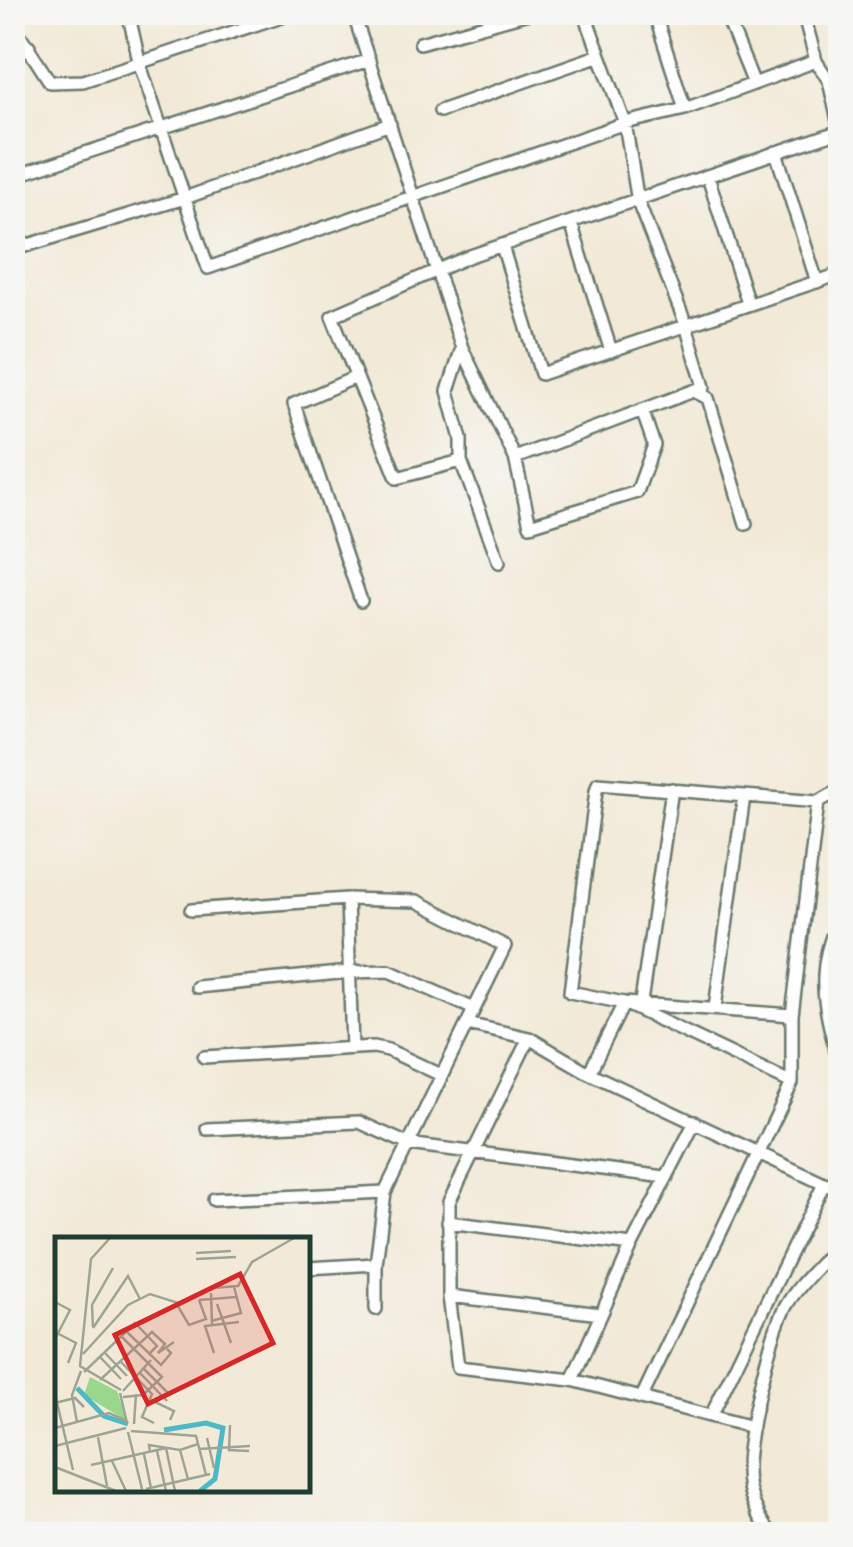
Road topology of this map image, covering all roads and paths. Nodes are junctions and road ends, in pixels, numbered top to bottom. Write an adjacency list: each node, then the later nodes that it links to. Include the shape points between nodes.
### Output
1 (128, 12): 16 (street)
2 (294, 12): 16 (street)
3 (353, 12): 14 (street)
4 (532, 12): 10 (street)
5 (584, 12): 12 (street)
6 (654, 12): 18 (street)
7 (725, 12): 17 (street)
8 (803, 12): 15 (street)
9 (12, 23): 11 (street)
10 (420, 44)
11 (29, 46): 13 (street); 16 (street, via 50,82 84,81)
12 (600, 55): 19 (street); 21 (street)
13 (12, 58)
14 (369, 60): 20 (street); 22 (street)
15 (816, 61): 17 (street); 23 (street)
16 (140, 64): 22 (street)
17 (754, 84): 18 (street)
18 (684, 110): 21 (street)
19 (440, 111)
20 (390, 124): 27 (street); 28 (street)
21 (625, 124): 27 (street); 29 (street)
22 (164, 129): 26 (street); 28 (street)
23 (840, 131): 24 (street)
24 (776, 152): 25 (street); 35 (street)
25 (708, 176): 29 (street); 36 (street)
26 (12, 177)
27 (414, 196): 28 (street, via 208,268); 33 (street)
28 (186, 198): 32 (street)
29 (638, 202): 30 (street); 37 (street)
30 (571, 223): 31 (street); 39 (street)
31 (502, 246): 33 (street); 39 (street, via 541,374)
32 (14, 248)
33 (438, 270): 38 (street); 40 (street, via 332,316)
34 (840, 274): 35 (street)
35 (817, 282): 36 (street)
36 (748, 303): 37 (street)
37 (686, 325): 39 (street); 41 (street, via 704,387)
38 (462, 348): 43 (street); 44 (street, via 448,391)
39 (611, 352)
40 (356, 377): 44 (street, via 397,478); 47 (street, via 294,404)
41 (694, 391): 42 (street); 45 (street, via 708,398)
42 (642, 410): 43 (street); 43 (street, via 654,444 636,492 530,525)
43 (515, 458)
44 (461, 461): 46 (street)
45 (746, 524)
46 (500, 562)
47 (362, 600)
48 (672, 789): 50 (street); 57 (street); 58 (street, via 598,784 596,791 570,992)
49 (840, 790): 51 (street)
50 (744, 796): 51 (street); 59 (street)
51 (818, 802): 61 (street)
52 (346, 899): 53 (street); 55 (street); 60 (street, via 417,901 505,946)
53 (191, 910)
54 (840, 918): 66 (street, via 822,995)
55 (349, 972): 56 (street); 60 (street, via 389,971); 64 (street)
56 (197, 987)
57 (641, 1002): 58 (street); 59 (street)
58 (624, 1004): 67 (street); 69 (street)
59 (715, 1008): 61 (street)
60 (474, 1009): 62 (street)
61 (792, 1015): 69 (street)
62 (467, 1024): 63 (street); 68 (street)
63 (529, 1038): 67 (street); 74 (street)
64 (352, 1048): 65 (street); 68 (street, via 388,1050)
65 (204, 1057)
66 (840, 1067)
67 (589, 1073): 70 (street)
68 (441, 1075): 72 (street)
69 (792, 1083): 73 (street)
70 (695, 1122): 73 (street); 75 (street)
71 (207, 1129): 72 (street, via 359,1122)
72 (408, 1144): 74 (street); 78 (street)
73 (759, 1152): 76 (street); 89 (street)
74 (472, 1154): 75 (street); 80 (street, via 449,1202)
75 (665, 1178): 82 (street)
76 (824, 1184): 77 (street); 90 (street)
77 (840, 1188)
78 (385, 1192): 79 (street); 83 (street)
79 (214, 1200)
80 (448, 1222): 82 (street); 85 (street)
81 (840, 1241): 91 (street, via 786,1306 771,1340)
82 (632, 1245): 87 (street)
83 (376, 1264): 84 (street); 86 (street)
84 (310, 1268)
85 (450, 1296): 87 (street); 88 (street, via 458,1367)
86 (376, 1308)
87 (601, 1314): 88 (street)
88 (572, 1380): 89 (street)
89 (642, 1397): 90 (street)
90 (711, 1416): 91 (street)
91 (752, 1427): 92 (street, via 747,1472 753,1502)
92 (772, 1534)

